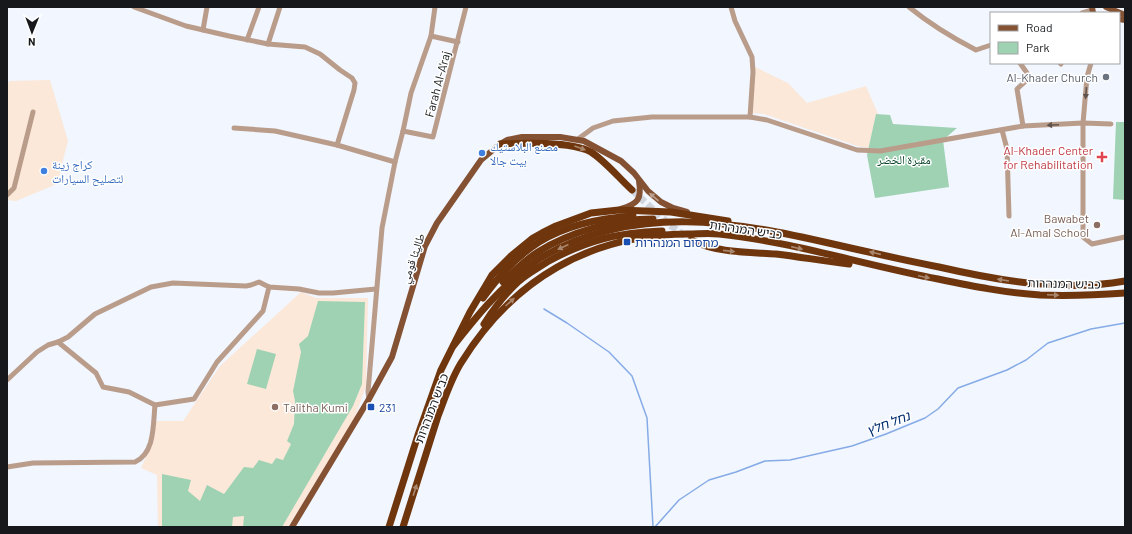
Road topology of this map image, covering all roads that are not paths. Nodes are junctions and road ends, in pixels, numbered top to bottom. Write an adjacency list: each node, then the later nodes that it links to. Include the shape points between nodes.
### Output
1 (134, 7): 11 (street)
2 (207, 7): 11 (street)
3 (259, 7): 13 (street)
4 (280, 7): 15 (street)
5 (435, 7): 12 (street)
6 (466, 7): 14 (street, Farah Al-A'raj)
7 (731, 7): 20 (street, via 752,57)
8 (909, 7): 16 (street, via 940,31 976,50)
9 (1105, 7): 10 (main road)
10 (1118, 12)
11 (203, 30): 13 (street)
12 (431, 36): 14 (street); 25 (street, via 411,93)
13 (247, 40): 15 (street)
14 (458, 42): 25 (street, Farah Al-A'raj, via 433,137)
15 (268, 44): 29 (street, via 305,47 320,54 352,78 354,90)
16 (990, 45)
17 (1021, 64): 23 (street, via 1027,73 1027,80 1017,89)
18 (1091, 64): 21 (street, one-way to 21)
19 (33, 112): 33 (street, via 14,188)
20 (750, 117): 26 (street, via 768,120 866,151 880,151); 27 (street, via 652,117 613,121 592,128)
21 (1084, 124): 22 (street); 23 (street, one-way to 23); 40 (street, via 1083,237 1092,244)
22 (1111, 124)
23 (1023, 126): 26 (street)
24 (234, 128): 29 (street, via 275,131)
25 (404, 130): 30 (street)
26 (1002, 130): 35 (street, via 1006,149)
27 (578, 139): 28 (main road, طاليثا قومي, via 522,137); 31 (main road, طاليثا قومي, via 621,161)
28 (500, 144): 32 (highway, one-way to 32, via 567,145 582,148 596,156); 53 (main road, طاليثا قومي, via 481,160 437,223 425,246 392,357)
29 (337, 145): 30 (street)
30 (395, 162): 47 (street, via 382,228)
31 (639, 180): 34 (main road, via 638,200 632,206); 36 (main road, طاليثا قومي, one-way to 31, via 666,205)
32 (632, 190)
33 (7, 195)
34 (619, 210): 36 (highway, via 671,212); 42 (highway, via 591,213 542,233)
35 (1010, 216)
36 (717, 218): 37 (highway); 42 (highway, via 661,214 589,222 538,243)
37 (725, 220): 38 (highway); 42 (highway, via 641,219 622,222 570,236)
38 (752, 228): 42 (highway, one-way to 42, via 707,222 647,223 600,232 542,257); 45 (highway, כביש המנהרות, one-way to 38, via 1062,286 1030,284 968,274 800,236)
39 (718, 234): 42 (highway, via 663,231 626,233); 43 (highway, כביש המנהרות, via 675,234 623,242 592,250); 44 (highway, כביש המנהרות, one-way to 44, via 779,244)
40 (1125, 237)
41 (691, 240): 44 (highway, one-way to 44, via 722,251 782,255)
42 (533, 255): 43 (highway); 50 (highway); 50 (highway, via 519,258 494,282 463,325); 51 (highway, via 520,280 498,302)
43 (550, 271): 51 (highway, כביש המנהרות, one-way to 43, via 503,308 520,292)
44 (898, 271): 48 (highway, כביש המנהרות, one-way to 48, via 1038,295 1089,296)
45 (1125, 281)
46 (269, 287): 47 (street, via 333,293); 49 (street, via 259,282 246,286 162,283 95,314 68,337); 54 (street, via 263,311 217,362 194,399)
47 (376, 289): 53 (street)
48 (1125, 292)
49 (58, 342): 52 (street, via 37,352); 54 (street, via 96,373 103,387 129,392)
50 (456, 342): 57 (highway, כביש המנהרות, via 441,370)
51 (461, 364): 58 (highway, כביש המנהרות, one-way to 51, via 448,390)
52 (7, 380)
53 (369, 399): 56 (main road, طاليثا قومي)
54 (155, 405): 55 (street, via 152,439 147,453 141,460 33,463)
55 (7, 468)
56 (292, 527)
57 (389, 527)
58 (402, 527)

